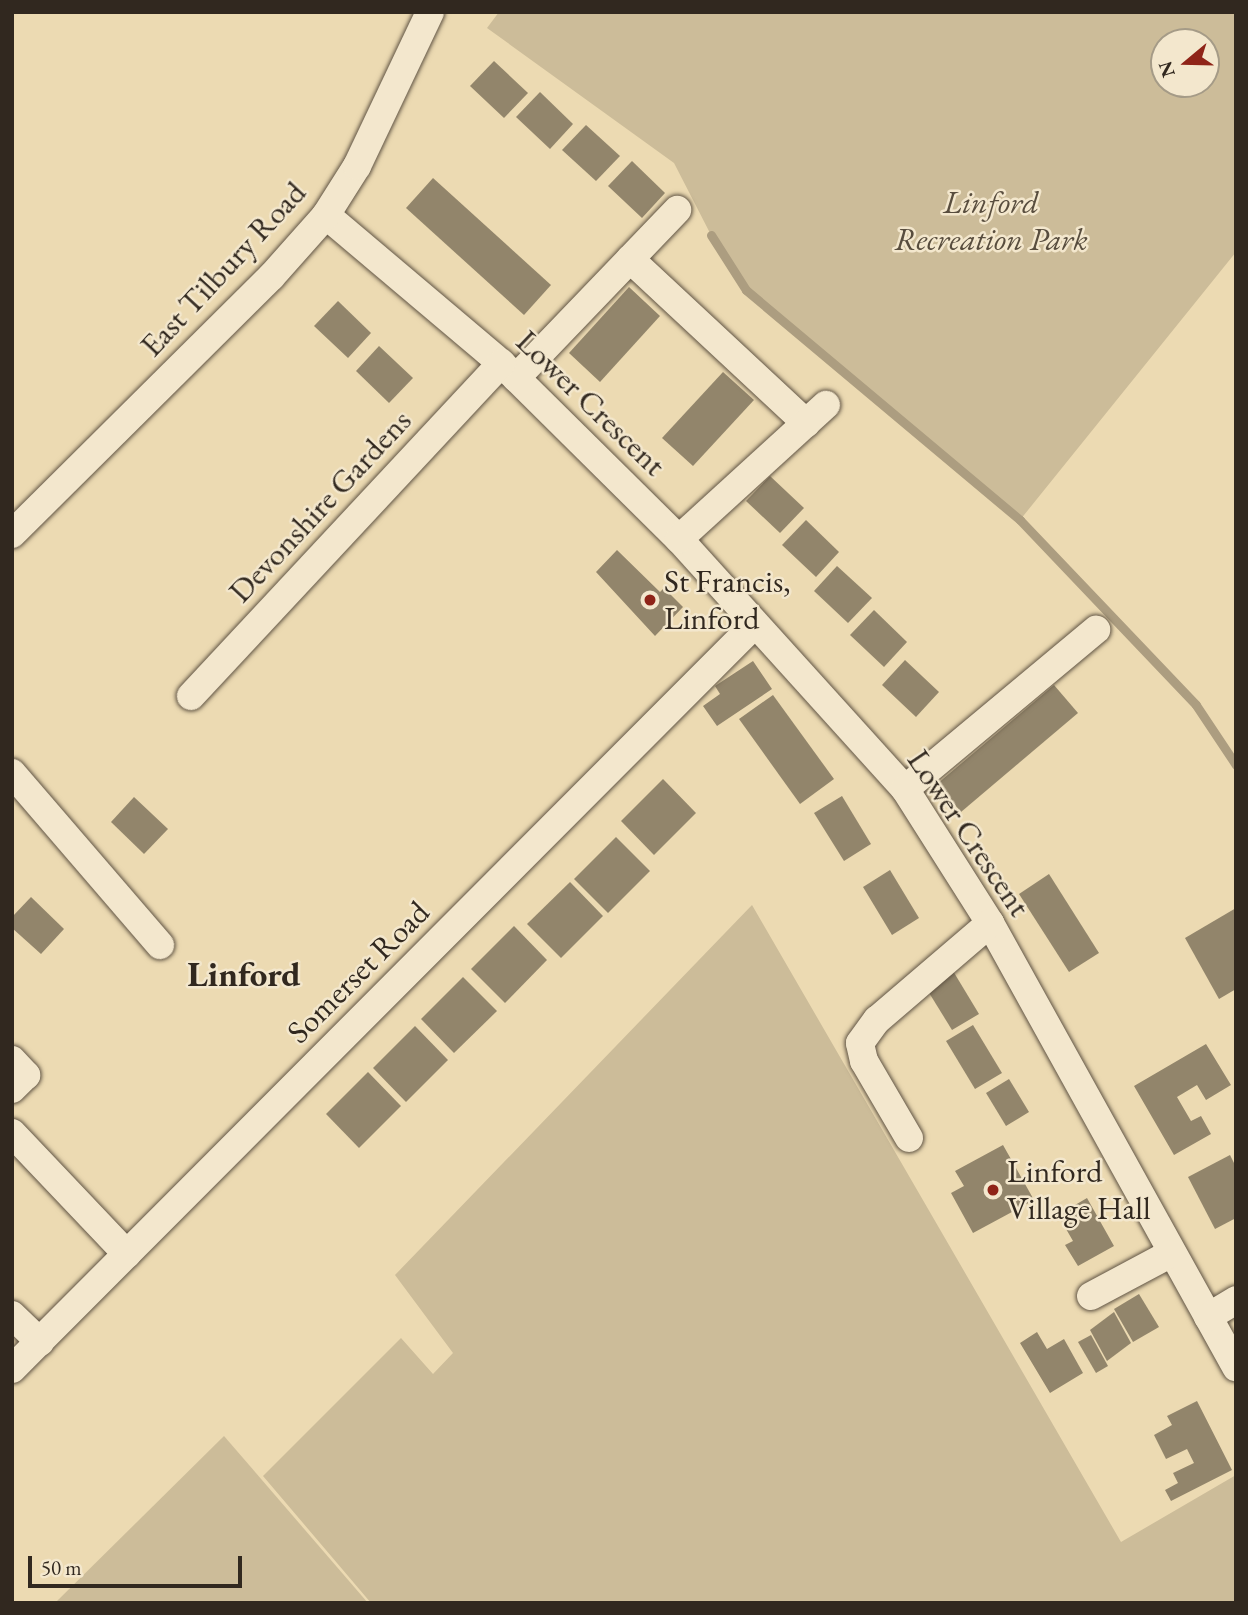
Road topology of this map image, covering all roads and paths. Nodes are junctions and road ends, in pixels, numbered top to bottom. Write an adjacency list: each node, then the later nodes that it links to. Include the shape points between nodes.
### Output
1 (430, 12): 3 (street, East Tilbury Road, via 357,166)
2 (677, 210): 4 (street, Devonshire Gardens)
3 (326, 215): 5 (street, Lower Crescent); 6 (street, East Tilbury Road, via 271,277)
4 (630, 259): 5 (street, Devonshire Gardens); 7 (street, via 816,414)
5 (508, 371): 7 (street, Lower Crescent); 10 (street, Devonshire Gardens)
6 (12, 534)
7 (679, 538): 8 (street, Lower Crescent)
8 (754, 625): 12 (street, Lower Crescent); 19 (street, Somerset Road)
9 (1096, 630): 12 (street)
10 (191, 696)
11 (12, 773): 14 (street)
12 (905, 789): 13 (street, Lower Crescent)
13 (990, 923): 18 (street, via 866,1030 860,1043 864,1061); 20 (street, Lower Crescent)
14 (160, 945)
15 (12, 1060): 16 (street, via 26,1075)
16 (12, 1088)
17 (12, 1133): 19 (street)
18 (909, 1138)
19 (127, 1254): 25 (street, Somerset Road)
20 (1170, 1254): 21 (street); 24 (street, Lower Crescent)
21 (1091, 1296)
22 (1236, 1300): 24 (street)
23 (12, 1315): 25 (street)
24 (1208, 1317): 26 (street, Lower Crescent)
25 (40, 1342): 27 (street, Somerset Road)
26 (1236, 1367)
27 (12, 1369)

